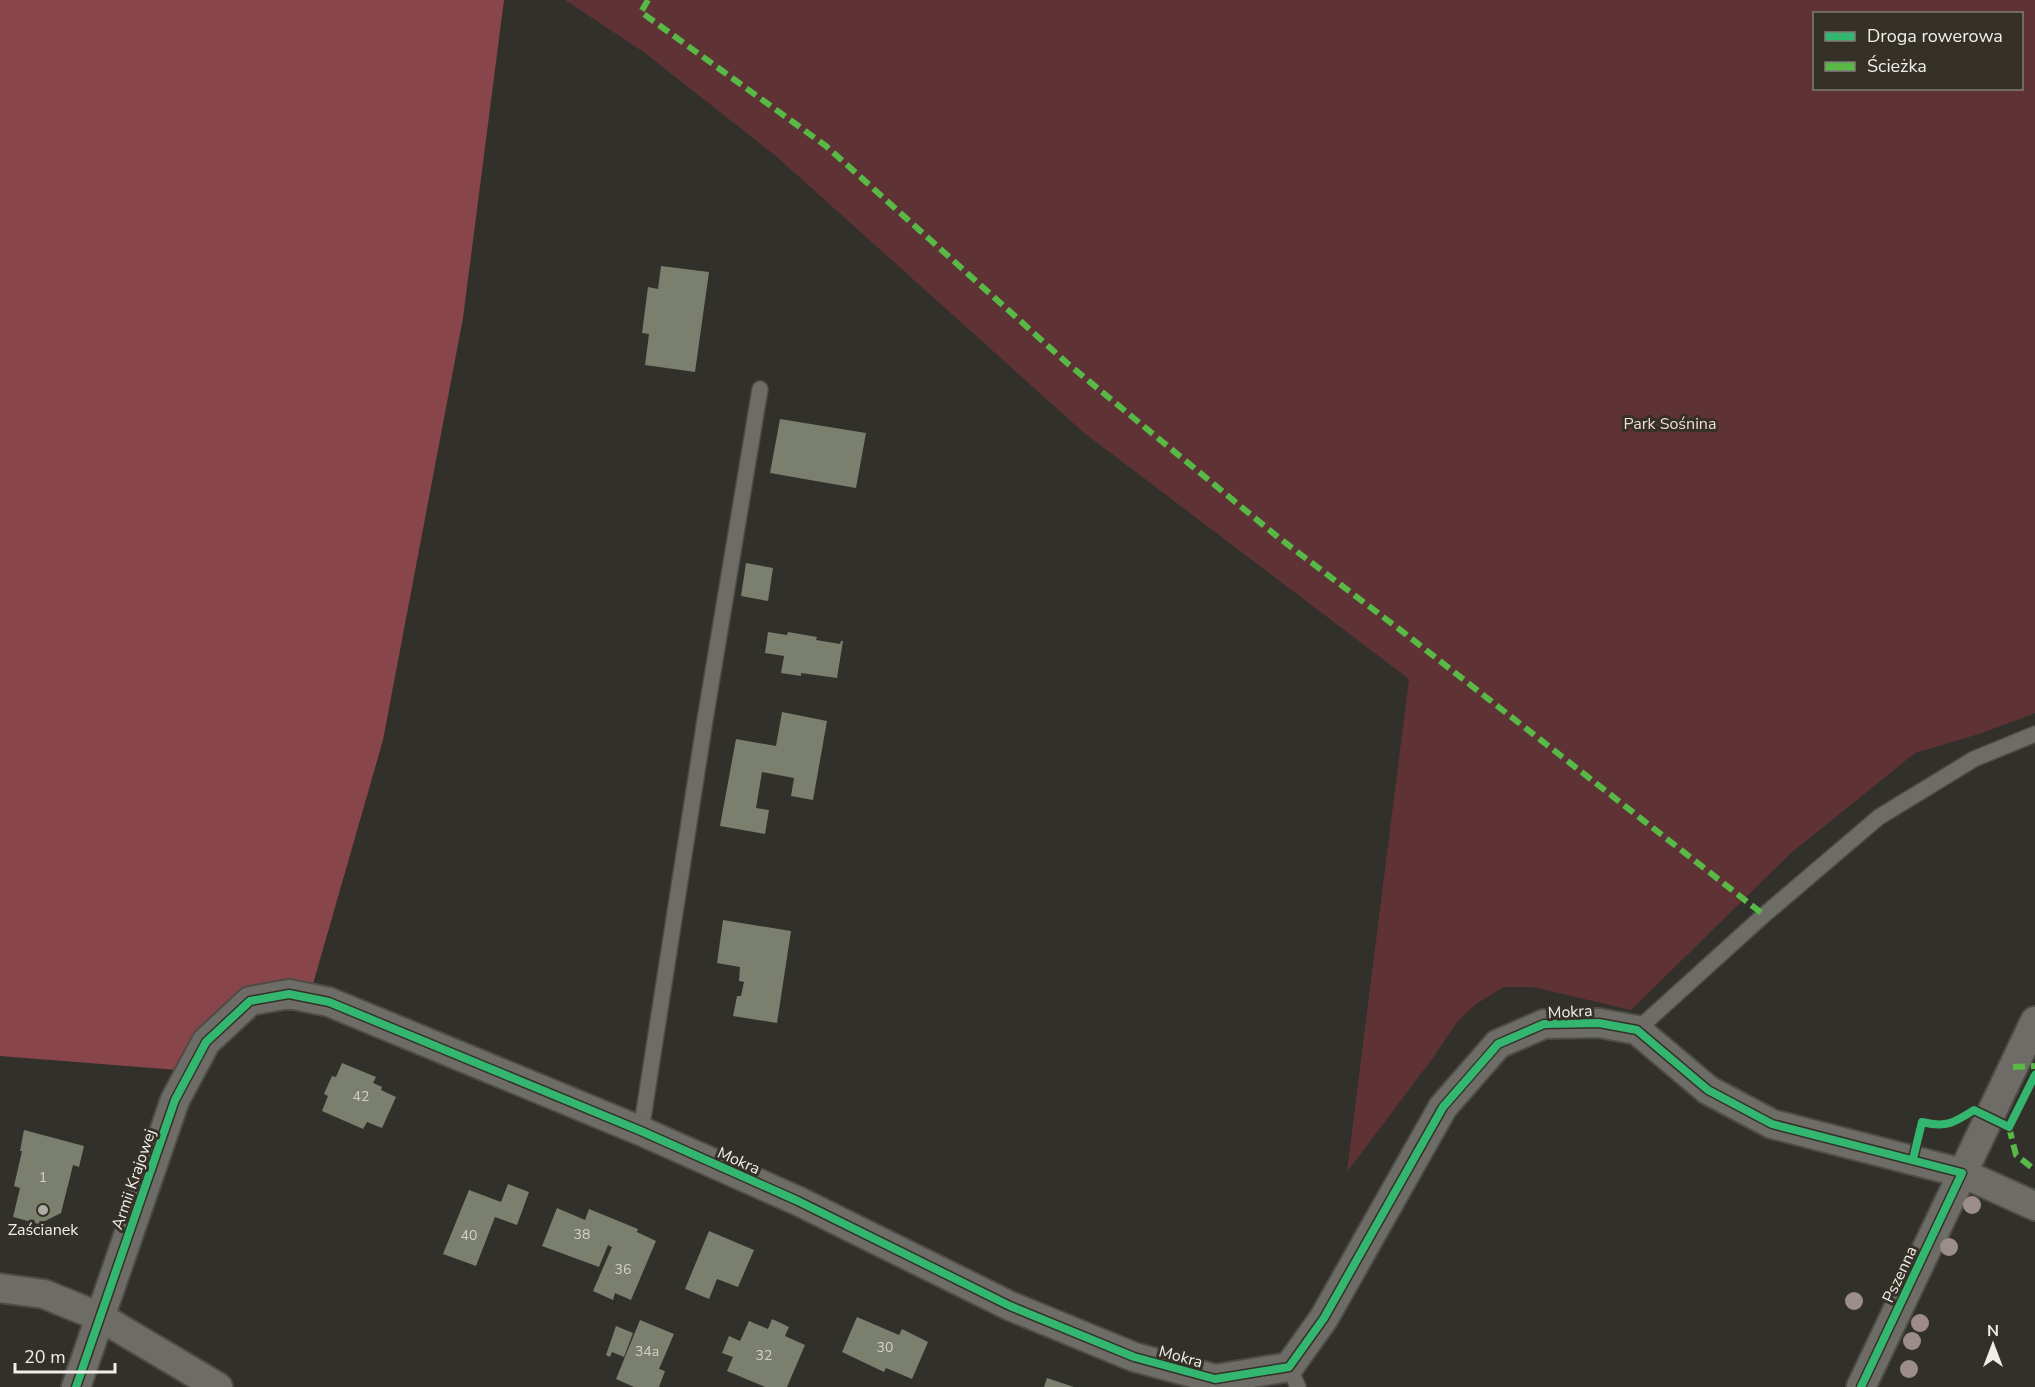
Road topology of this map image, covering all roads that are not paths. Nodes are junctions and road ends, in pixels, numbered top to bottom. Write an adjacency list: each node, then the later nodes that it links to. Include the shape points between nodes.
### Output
1 (760, 389): 6 (lane)
2 (2035, 734): 5 (lane, via 1974,759 1879,817)
3 (250, 1001): 6 (street, Mokra, via 289,994 329,1002); 10 (street, Armii Krajowej, via 206,1042 174,1100)
4 (2035, 1021): 7 (street, Pszenna)
5 (1637, 1030): 7 (street, Mokra, via 1708,1090 1772,1124); 11 (street, Mokra, via 1599,1023 1544,1024 1498,1044 1443,1107)
6 (641, 1131): 11 (street, Mokra, via 798,1202 1010,1306 1134,1358 1215,1379)
7 (1962, 1173): 8 (street, Mokra); 14 (street, Pszenna)
8 (2035, 1206)
9 (0, 1288): 10 (street, via 44,1294)
10 (100, 1317): 12 (street, Armii Krajowej); 13 (street)
11 (1294, 1377)
12 (76, 1387)
13 (218, 1387)
14 (1861, 1387)

